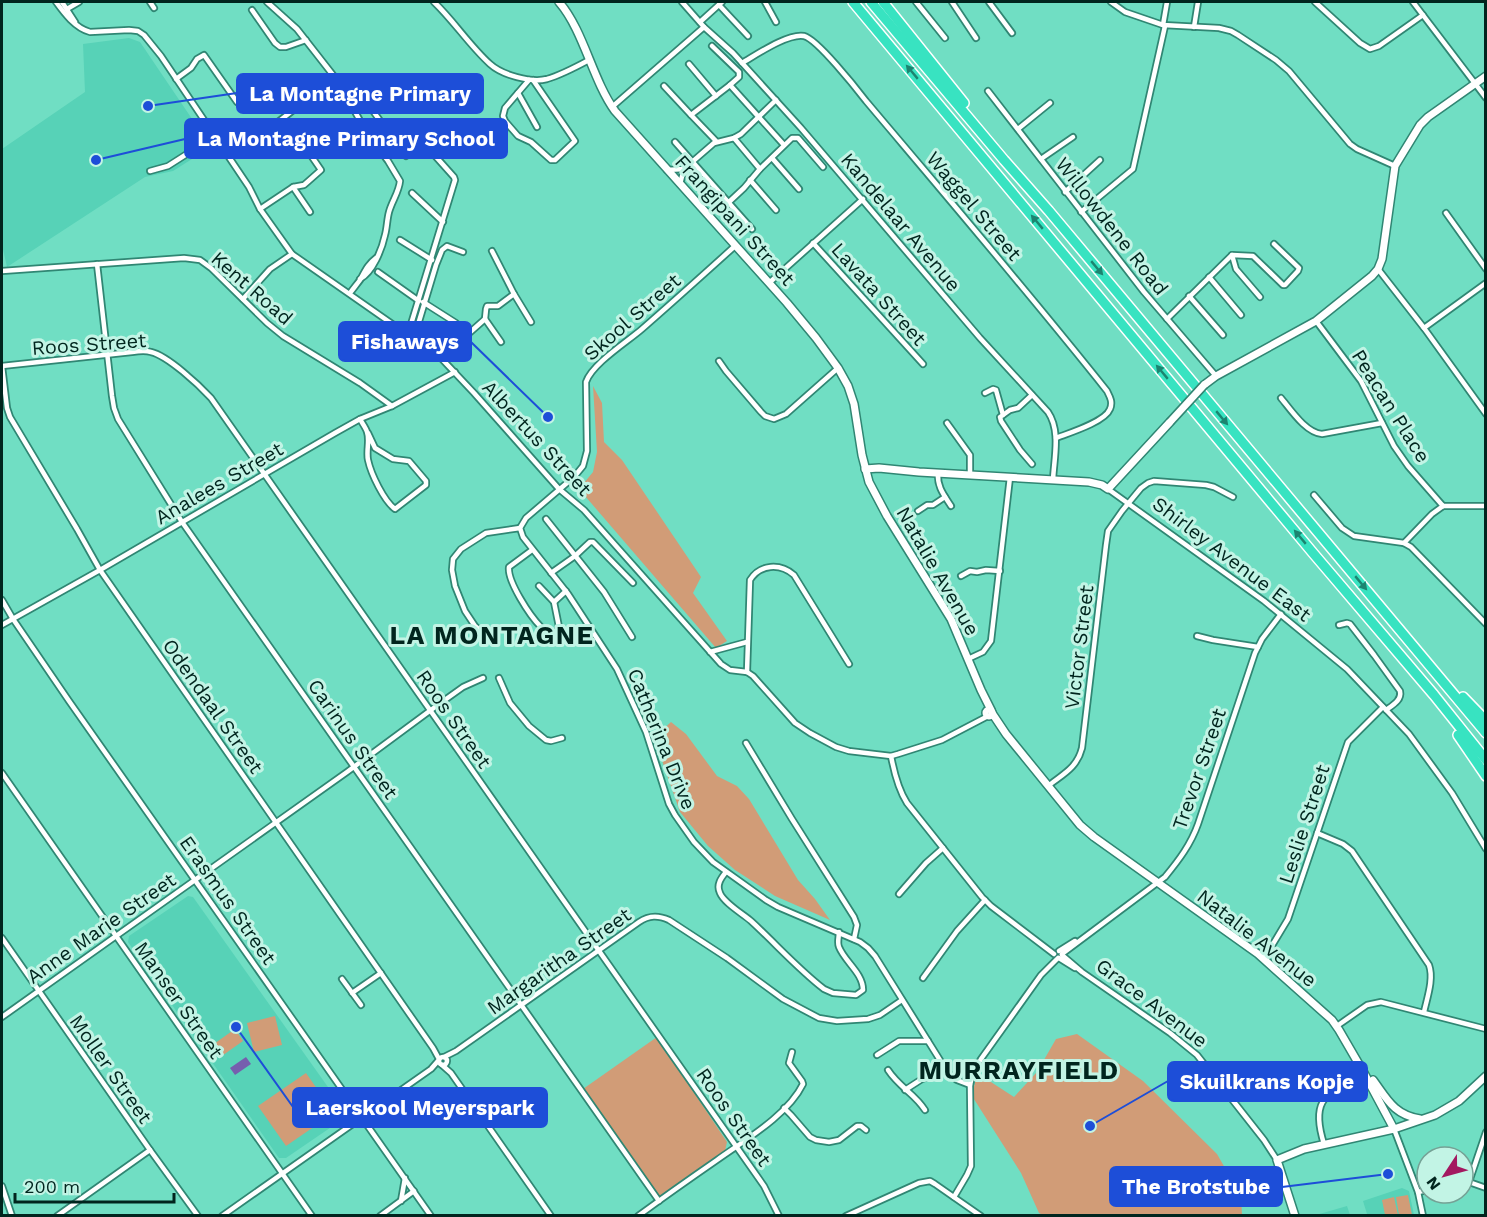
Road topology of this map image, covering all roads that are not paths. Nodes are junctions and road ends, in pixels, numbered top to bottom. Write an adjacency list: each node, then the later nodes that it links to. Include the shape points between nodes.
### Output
1 (56, 2): 28 (street)
2 (62, 2): 23 (street)
3 (79, 2): 23 (street)
4 (150, 2): 22 (street)
5 (267, 2): 36 (street)
6 (434, 2): 43 (street, via 490,64)
7 (559, 2): 38 (street, Frangipani Street)
8 (682, 2): 26 (street, Kandelaar Avenue)
9 (765, 2): 27 (street)
10 (853, 2): 176 (highway, one-way to 10)
11 (871, 2): 95 (highway)
12 (883, 2): 95 (highway)
13 (916, 2): 34 (street)
14 (952, 2): 35 (street)
15 (988, 2): 32 (street)
16 (1111, 2): 29 (street, via 1125,12)
17 (1167, 2): 29 (street)
18 (1198, 2): 31 (street)
19 (1315, 2): 25 (street, via 1370,49)
20 (1413, 2): 25 (street)
21 (718, 3): 26 (street); 33 (street)
22 (154, 8)
23 (67, 9): 28 (street)
24 (252, 10): 36 (street, via 278,46)
25 (1423, 15): 44 (street)
26 (700, 22): 30 (street, Kandelaar Avenue)
27 (776, 22)
28 (75, 24): 42 (street, Albertus Street, via 90,32 129,30 142,34)
29 (1164, 26): 31 (street); 97 (street, via 1133,169)
30 (704, 27): 39 (street, Kandelaar Avenue); 58 (street)
31 (1194, 27): 79 (street, via 1231,31 1260,49 1289,71 1350,144)
32 (1012, 33)
33 (748, 36)
34 (945, 38)
35 (976, 38)
36 (306, 40): 56 (street)
37 (712, 46): 45 (street, via 739,72)
38 (589, 60): 43 (street, via 549,78); 58 (street, Frangipani Street)
39 (742, 63): 54 (street, Kandelaar Avenue); 153 (street, Waggel Street, via 788,39 808,38 912,155 1107,391 1111,404 1106,415)
40 (689, 64): 50 (street)
41 (1485, 76): 44 (street)
42 (176, 79): 55 (street, via 204,55); 64 (street, Albertus Street)
43 (531, 80): 49 (street); 49 (street, via 575,141 555,160 519,136 505,121 505,108)
44 (1475, 83): 52 (street); 79 (street, via 1420,124)
45 (730, 85): 50 (street); 60 (street)
46 (664, 86): 59 (street)
47 (312, 89): 51 (street)
48 (988, 91): 63 (street, Willowdene Road)
49 (518, 93): 62 (street)
50 (716, 96): 59 (street)
51 (314, 98): 56 (street, via 325,110); 61 (street)
52 (1485, 99)
53 (365, 100): 70 (street)
54 (776, 100): 60 (street); 91 (street, Kandelaar Avenue)
55 (237, 102)
56 (351, 103): 73 (street)
57 (1050, 103): 63 (street)
58 (612, 107): 83 (street, Frangipani Street)
59 (691, 115): 68 (street)
60 (759, 117): 67 (street); 71 (street)
61 (278, 122)
62 (537, 127)
63 (1018, 129): 76 (street, Willowdene Road)
64 (215, 136): 84 (street, via 168,166); 93 (street, Albertus Street)
65 (1073, 137): 76 (street)
66 (299, 138): 87 (street, via 321,170 304,185)
67 (734, 138): 68 (street); 82 (street)
68 (716, 141): 78 (street)
69 (675, 142): 78 (street)
70 (397, 144): 73 (street); 74 (street)
71 (784, 145): 75 (street); 80 (street, via 798,138)
72 (429, 149): 99 (street, via 455,179)
73 (384, 154): 118 (street, via 400,183 376,258)
74 (406, 156)
75 (772, 158): 82 (street); 88 (street)
76 (1041, 159): 89 (street, Willowdene Road)
77 (1100, 160): 89 (street)
78 (693, 161): 81 (street); 92 (street)
79 (1395, 166): 111 (street)
80 (823, 167)
81 (684, 169): 83 (street); 86 (street)
82 (760, 169): 85 (street)
83 (667, 170): 86 (street, Frangipani Street)
84 (150, 171)
85 (750, 180): 92 (street); 94 (street)
86 (680, 184): 104 (street, Frangipani Street)
87 (293, 187): 93 (street); 96 (street)
88 (799, 189)
89 (1065, 192): 97 (street, Willowdene Road)
90 (412, 193): 99 (street)
91 (862, 199): 102 (street); 144 (street, Kandelaar Avenue)
92 (729, 202): 100 (street)
93 (260, 209): 107 (street, Albertus Street)
94 (776, 210)
95 (1049, 211): 195 (highway, one-way to 195)
96 (310, 212)
97 (1081, 212): 126 (street, Willowdene Road)
98 (1446, 213): 112 (street)
99 (443, 222): 109 (street)
100 (752, 229)
101 (400, 240): 109 (street)
102 (813, 243): 116 (street); 138 (street, Lavata Street)
103 (1274, 244): 108 (street, via 1299,268 1285,285 1252,256)
104 (735, 246): 116 (street, Frangipani Street); 161 (street, Skool Street, via 590,374 586,382 585,462)
105 (492, 251): 119 (street)
106 (463, 252): 123 (street, via 443,248)
107 (292, 254): 118 (street, Albertus Street); 122 (street, via 270,269)
108 (1232, 255): 115 (street); 121 (street, via 1241,276)
109 (432, 260): 123 (street)
110 (97, 264): 113 (street, Kent Road); 122 (street, Kent Road, via 200,260); 135 (street, Carinus Street)
111 (1378, 269): 127 (street); 130 (street)
112 (1485, 269)
113 (2, 271)
114 (378, 272): 123 (street)
115 (1209, 277): 120 (street); 124 (street)
116 (769, 283): 140 (street, Frangipani Street)
117 (1485, 283): 130 (street)
118 (350, 293): 131 (street, Albertus Street)
119 (514, 294): 125 (street, via 498,306 488,306); 128 (street)
120 (1189, 296): 126 (street); 132 (street)
121 (1260, 297)
122 (243, 300): 146 (street, Kent Road, via 283,336)
123 (421, 302): 129 (street); 131 (street); 133 (street)
124 (1241, 315)
125 (485, 319): 134 (street); 136 (street)
126 (1167, 319): 142 (street, Willowdene Road)
127 (1316, 321): 142 (street); 151 (street, Peacan Place, via 1361,381)
128 (531, 322)
129 (456, 323)
130 (1424, 328): 147 (street)
131 (408, 334): 133 (street, Albertus Street)
132 (1223, 335)
133 (414, 338): 136 (street, Albertus Street)
134 (501, 342)
135 (107, 355): 139 (street, Roos Street); 157 (street, Roos Street, via 144,351 168,361 211,398); 172 (street, Carinus Street, via 118,419)
136 (441, 358): 141 (street, Albertus Street)
137 (720, 361): 140 (street, via 769,418 786,414)
138 (922, 364)
139 (2, 366): 178 (street, Odendaal Street, via 10,417)
140 (838, 368): 155 (street, Frangipani Street, via 854,404)
141 (455, 372): 146 (street, Analees Street); 161 (street, Albertus Street)
142 (1216, 376): 162 (street, bridge)
143 (985, 393): 148 (street, via 996,390)
144 (1032, 395): 148 (street); 153 (street, Kandelaar Avenue, via 1053,419)
145 (1281, 398): 151 (street, via 1316,434)
146 (392, 406): 149 (street, Analees Street)
147 (1485, 414)
148 (1003, 415): 154 (street, via 1003,425)
149 (360, 419): 152 (street); 157 (street, Analees Street)
150 (947, 423): 158 (street, via 970,455)
151 (1382, 423): 168 (street, Peacan Place, via 1408,466)
152 (368, 433): 152 (street, via 368,460 382,494 395,509 426,481 409,461 391,458 375,448)
153 (1056, 438): 160 (street, Kandelaar Avenue)
154 (1032, 464)
155 (865, 469): 156 (street, Shirley Avenue East); 199 (street, Natalie Avenue, via 883,507 951,619)
156 (938, 473): 158 (street, Shirley Avenue East); 165 (street, via 939,488)
157 (264, 474): 172 (street, Analees Street); 205 (street, Roos Street)
158 (970, 475): 159 (street, Shirley Avenue East)
159 (1010, 477): 160 (street, Shirley Avenue East); 179 (street)
160 (1053, 480): 162 (street, Shirley Avenue East, via 1097,483)
161 (559, 489): 173 (street); 198 (street, Albertus Street, via 584,510)
162 (1108, 489): 166 (street, Shirley Avenue East)
163 (1314, 495): 174 (street, via 1342,528 1354,536)
164 (1233, 496): 166 (street, Victor Street, via 1201,484 1154,482 1145,485)
165 (945, 497): 167 (street); 170 (street)
166 (1128, 503): 187 (street, Shirley Avenue East); 216 (street, Victor Street, via 1107,535 1080,755 1073,767)
167 (951, 506)
168 (1443, 506): 169 (street); 174 (street)
169 (1485, 506)
170 (918, 511)
171 (546, 519): 177 (street)
172 (182, 522): 178 (street, Analees Street); 213 (street, Carinus Street)
173 (520, 528): 175 (street, Catherina Drive); 192 (street, via 486,532 453,559 455,586 465,611)
174 (1404, 543): 189 (street)
175 (532, 550): 180 (street, Catherina Drive); 186 (street, via 509,567 514,589 541,627 554,633 559,627)
176 (1313, 553): 212 (highway); 215 (highway, via 1460,737)
177 (575, 556): 180 (street); 182 (street, via 594,542); 194 (street)
178 (100, 570): 188 (street, Analees Street); 217 (street, Odendaal Street)
179 (1000, 571): 181 (street, via 970,571); 199 (street, via 992,641 983,652)
180 (551, 573): 184 (street, Catherina Drive)
181 (961, 576)
182 (633, 583)
183 (540, 586): 186 (street)
184 (566, 591): 186 (street); 221 (street, Catherina Drive, via 620,675 673,811 700,849)
185 (2, 600): 188 (street, Erasmus Street)
186 (554, 602)
187 (1281, 614): 197 (street, Trevor Street); 204 (street, Shirley Avenue East, via 1338,661)
188 (13, 619): 191 (street, Analees Street); 222 (street, Erasmus Street)
189 (1485, 624)
190 (1339, 625): 204 (street, Leslie Street, via 1350,624 1398,689 1399,699)
191 (2, 626)
192 (487, 636)
193 (1197, 636): 197 (street)
194 (632, 637)
195 (1407, 639): 207 (highway); 208 (highway)
196 (747, 642): 198 (street); 200 (street, via 750,580 760,570 782,567 797,579); 201 (street)
197 (1258, 647): 223 (street, Trevor Street, via 1193,837 1165,877)
198 (710, 652): 201 (street, Albertus Street, via 728,669)
199 (968, 659): 206 (street, Natalie Avenue)
200 (849, 664)
201 (747, 672): 211 (street, via 802,728 842,749)
202 (483, 678): 205 (street, Anne Marie Street)
203 (499, 678): 209 (street, via 510,703 529,726 546,740)
204 (1385, 708): 218 (street, Leslie Street, via 1348,742); 220 (street, Shirley Avenue East, via 1450,790)
205 (430, 710): 213 (street, Anne Marie Street); 230 (street, Roos Street)
206 (989, 713): 211 (street, via 939,741); 216 (street, Natalie Avenue)
207 (1485, 721)
208 (1485, 733)
209 (562, 738)
210 (746, 743): 229 (street, via 854,917)
211 (891, 756): 219 (street, Grace Avenue, via 904,799)
212 (1485, 760)
213 (354, 767): 217 (street, Anne Marie Street); 240 (street, Carinus Street)
214 (2, 773): 227 (street, Manser Street)
215 (1485, 776)
216 (1048, 786): 223 (street, Natalie Avenue, via 1094,837)
217 (276, 823): 222 (street, Anne Marie Street); 233 (street, Odendaal Street)
218 (1317, 833): 232 (street, Leslie Street, via 1288,919); 241 (street, via 1352,851 1429,965 1431,978)
219 (943, 848): 224 (street); 225 (street, Grace Avenue)
220 (1485, 849)
221 (726, 872): 226 (street, Catherina Drive, via 772,904); 226 (street, via 718,888 725,899 824,989 856,995 863,985 838,945)
222 (196, 879): 227 (street, Anne Marie Street); 257 (street, Erasmus Street)
223 (1157, 882): 231 (street, Trevor Street); 232 (street, Natalie Avenue)
224 (898, 894)
225 (985, 900): 231 (street, Grace Avenue); 234 (street)
226 (839, 932): 229 (street, Catherina Drive)
227 (116, 936): 236 (street, Anne Marie Street); 267 (street, Manser Street)
228 (2, 938): 236 (street, Moller Street)
229 (854, 939): 238 (street, Catherina Drive, via 871,950)
230 (598, 951): 238 (street, Margaritha Street, via 644,919 659,916 783,999 819,1018 868,1019); 240 (street, Margaritha Street); 263 (street, Roos Street)
231 (1058, 954): 253 (street, Trevor Street, via 978,1064); 265 (street, Grace Avenue, via 1197,1055)
232 (1264, 959): 243 (street, Natalie Avenue)
233 (381, 973): 237 (street); 248 (street, Odendaal Street)
234 (923, 978)
235 (342, 979): 237 (street)
236 (38, 990): 242 (street, Anne Marie Street); 264 (street, Moller Street)
237 (352, 993): 239 (street)
238 (902, 1000): 245 (street, Catherina Drive)
239 (360, 1005)
240 (521, 1005): 248 (street, Margaritha Street); 274 (street, Carinus Street)
241 (1424, 1012): 243 (street, via 1376,1002); 244 (street)
242 (2, 1017)
243 (1337, 1026): 251 (street, Natalie Avenue)
244 (1485, 1029)
245 (928, 1041): 247 (street, via 899,1041); 250 (street, Catherina Drive)
246 (792, 1052): 255 (street, via 789,1063 803,1084)
247 (877, 1055)
248 (442, 1061): 257 (street, Margaritha Street); 282 (street, Odendaal Street)
249 (888, 1070): 254 (street)
250 (947, 1071): 253 (street, Catherina Drive); 254 (street, via 925,1077)
251 (1364, 1073): 258 (street, via 1397,1111); 259 (street, Natalie Avenue); 262 (street, via 1333,1090 1323,1102 1318,1122)
252 (1485, 1076): 258 (street, via 1459,1101)
253 (970, 1085): 272 (street, Trevor Street, via 971,1166)
254 (905, 1090): 256 (street)
255 (784, 1108): 260 (street, via 816,1140 836,1141 856,1126); 263 (street)
256 (924, 1110)
257 (362, 1117): 267 (street, Margaritha Street); 268 (street, Erasmus Street)
258 (1421, 1119): 259 (street)
259 (1394, 1129): 262 (street); 269 (street, Natalie Avenue)
260 (866, 1130)
261 (1485, 1132): 266 (street)
262 (1324, 1144): 265 (street)
263 (736, 1147): 274 (street); 284 (street, Roos Street)
264 (150, 1150): 276 (street); 277 (street, Moller Street)
265 (1277, 1160): 287 (street, Grace Avenue)
266 (1475, 1163)
267 (283, 1173): 278 (street, Margaritha Street); 279 (street, Manser Street)
268 (405, 1178): 271 (street, Erasmus Street); 273 (street)
269 (1415, 1184)
270 (2, 1185): 275 (street)
271 (414, 1191): 273 (street); 281 (street, Erasmus Street)
272 (954, 1197): 285 (street, via 930,1181); 286 (street)
273 (400, 1201): 280 (street)
274 (659, 1201): 283 (street)
275 (12, 1215)
276 (57, 1215)
277 (198, 1215)
278 (222, 1215)
279 (312, 1215)
280 (380, 1215)
281 (431, 1215)
282 (551, 1215)
283 (638, 1215)
284 (779, 1215)
285 (846, 1215)
286 (981, 1215)
287 (1295, 1215)

